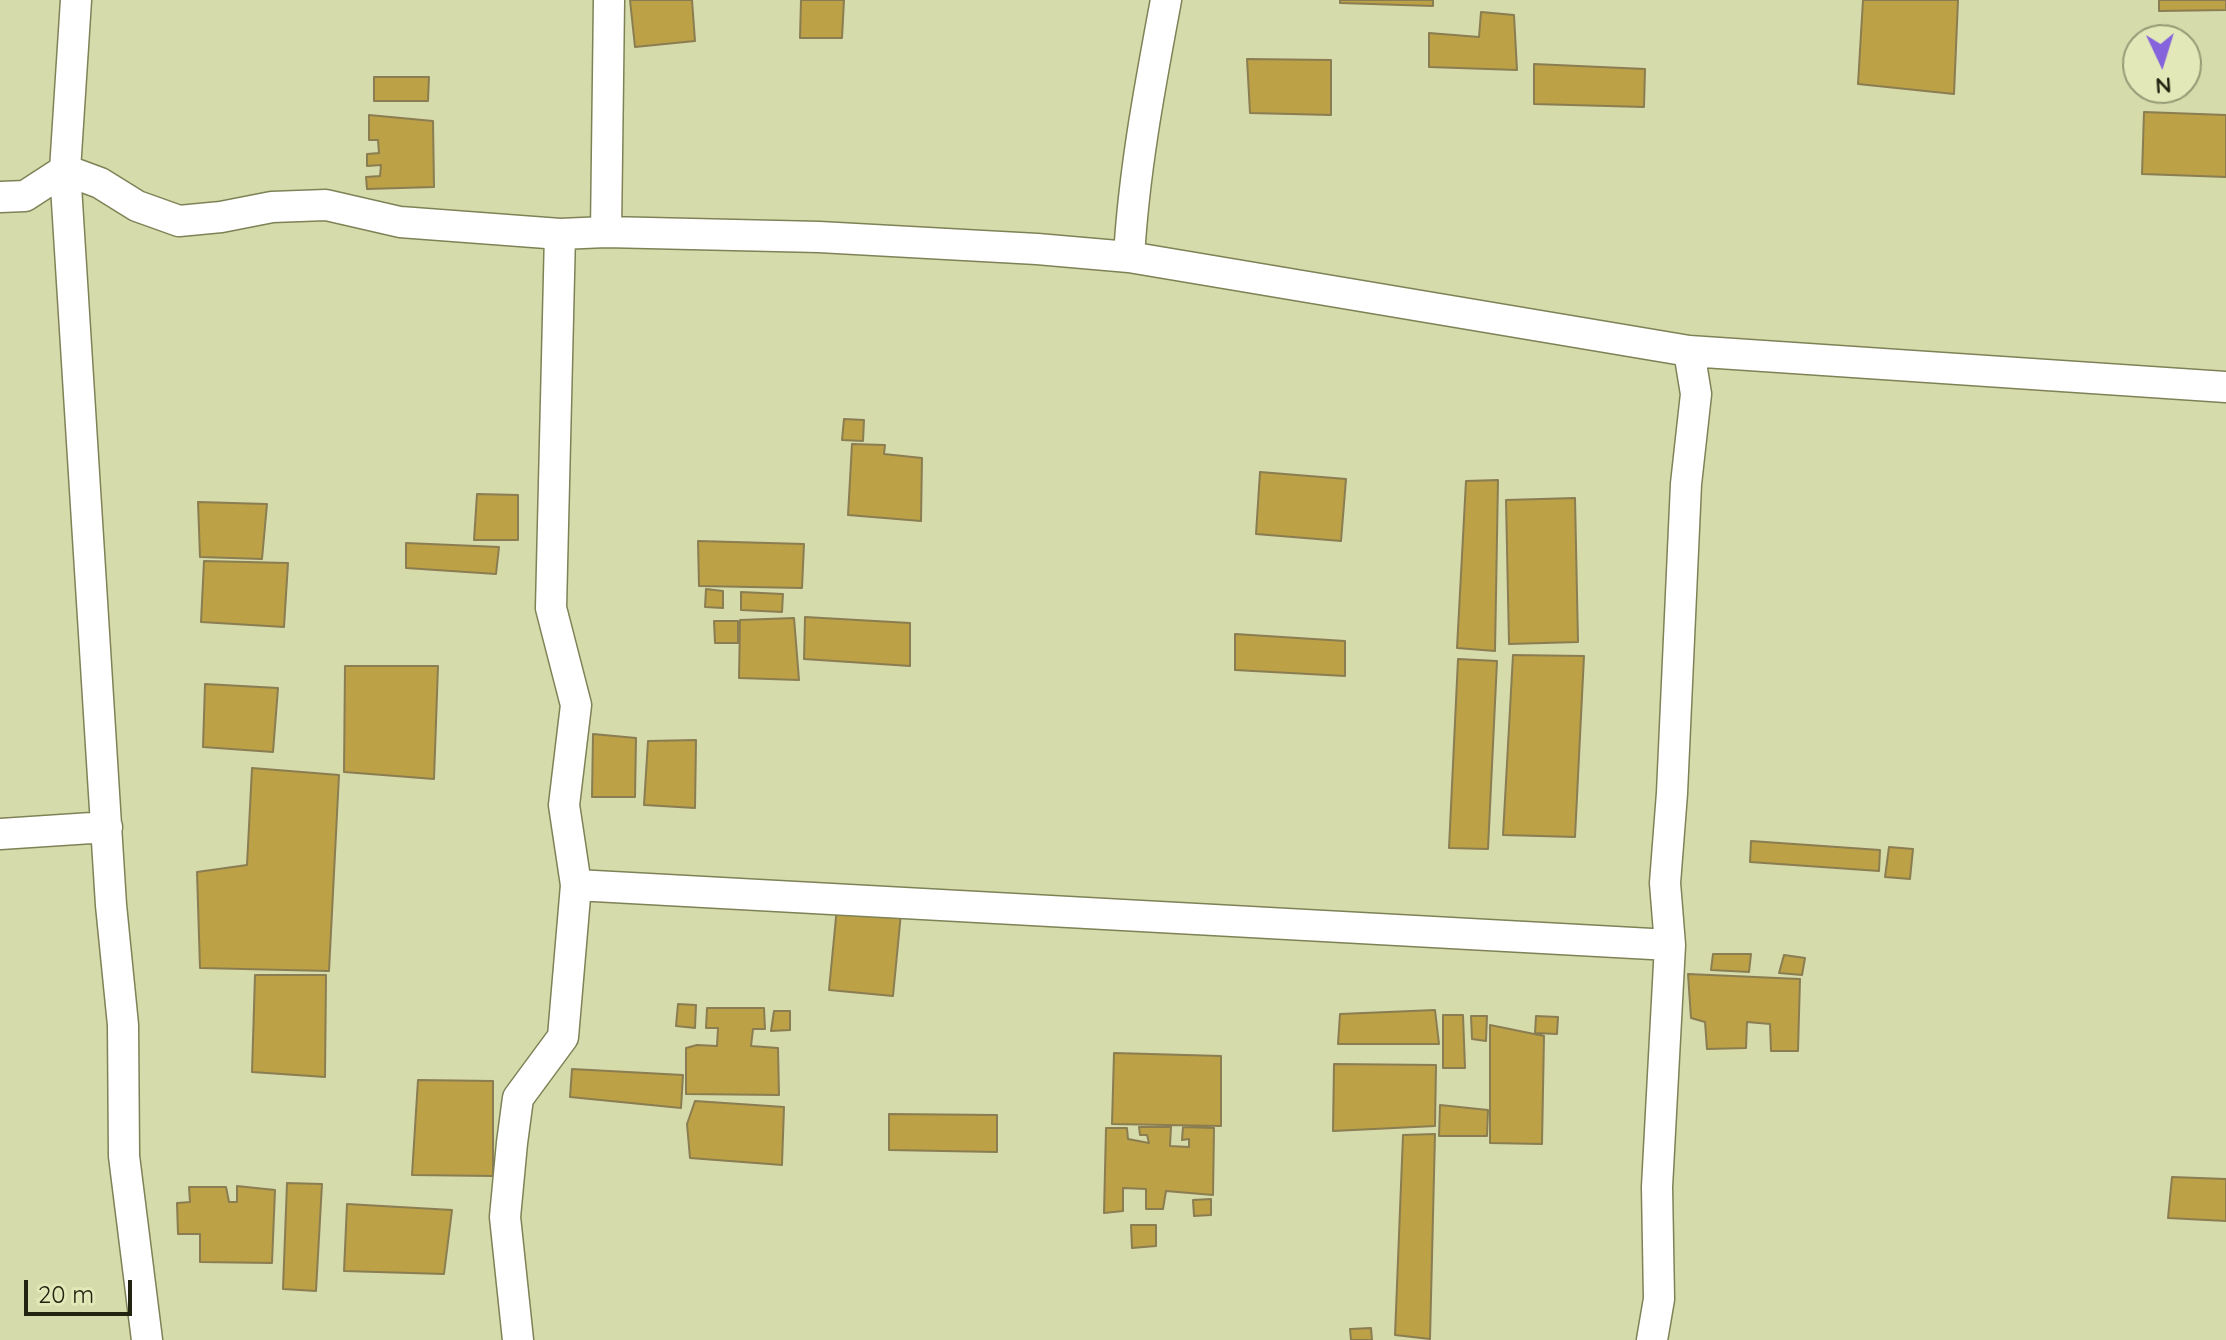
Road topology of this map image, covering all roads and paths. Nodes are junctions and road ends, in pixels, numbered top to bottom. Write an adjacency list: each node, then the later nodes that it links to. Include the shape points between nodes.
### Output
1 (76, 0): 4 (street)
2 (609, 0): 6 (street)
3 (1166, 0): 8 (street, via 1146,99)
4 (65, 170): 5 (street, via 25,196); 7 (street, via 179,221 326,205 400,222); 11 (street)
5 (0, 197)
6 (606, 232): 7 (street); 8 (street, via 819,237)
7 (560, 234): 13 (street, via 551,608 576,705 564,805)
8 (1129, 257): 9 (street)
9 (1689, 351): 10 (street); 14 (street, via 1696,394 1686,484 1665,883)
10 (2226, 387)
11 (107, 827): 12 (street); 15 (street, via 123,1025 124,1156)
12 (0, 834)
13 (576, 885): 14 (street); 16 (street, via 563,1037 518,1098 512,1143 505,1217)
14 (1670, 945): 17 (street, via 1657,1187 1659,1299)
15 (147, 1340)
16 (518, 1340)
17 (1652, 1340)

